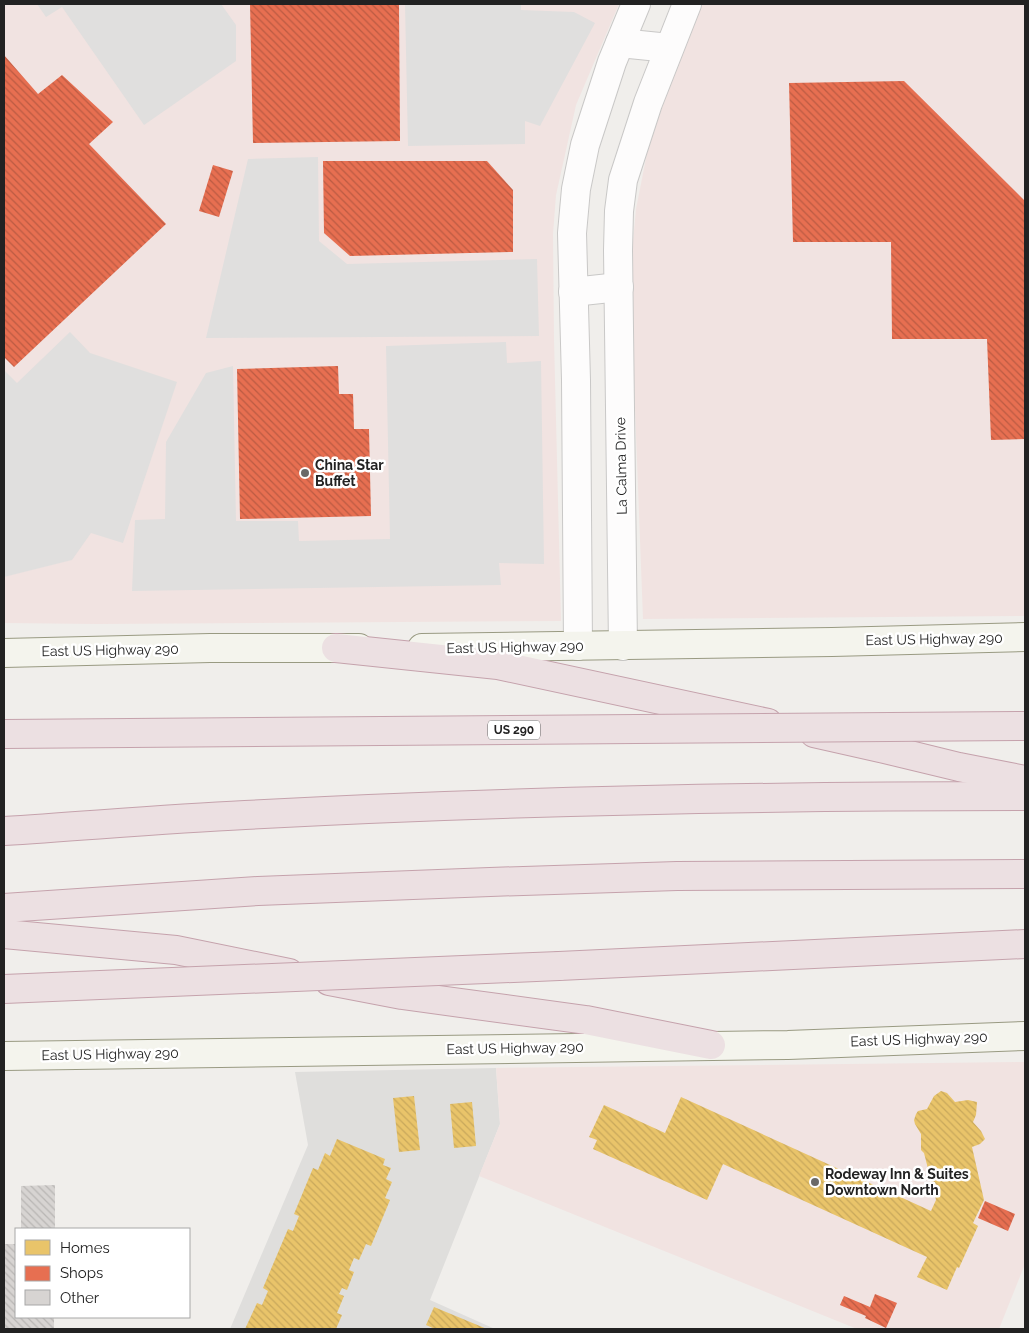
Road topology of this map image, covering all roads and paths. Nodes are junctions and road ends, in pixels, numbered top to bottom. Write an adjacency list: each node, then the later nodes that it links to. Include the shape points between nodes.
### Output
1 (636, 4): 3 (street)
2 (687, 4): 4 (street, La Calma Drive)
3 (620, 43): 4 (street); 6 (street, via 585,145 576,189 572,234)
4 (669, 48): 5 (street, La Calma Drive, via 623,180 619,211)
5 (619, 287): 6 (street); 9 (street, La Calma Drive)
6 (573, 292): 8 (street)
7 (1025, 637): 9 (main road, East US Highway 290)
8 (578, 646): 9 (main road, East US Highway 290); 10 (main road, East US Highway 290)
9 (623, 646)
10 (336, 648): 11 (main road, East US Highway 290); 14 (highway, via 498,665)
11 (4, 653)
12 (1025, 726): 13 (highway, US 290, bridge)
13 (4, 734)
14 (1025, 780)
15 (1025, 796): 16 (highway, via 677,798 492,804 245,815)
16 (4, 831)
17 (1025, 874): 18 (highway, via 677,876 500,881 258,891)
18 (4, 908)
19 (4, 934): 23 (highway, via 176,950 402,995 586,1020)
20 (1025, 944): 21 (highway, bridge)
21 (4, 989)
22 (1025, 1036): 23 (main road, East US Highway 290)
23 (711, 1045): 24 (main road, East US Highway 290)
24 (4, 1056)

